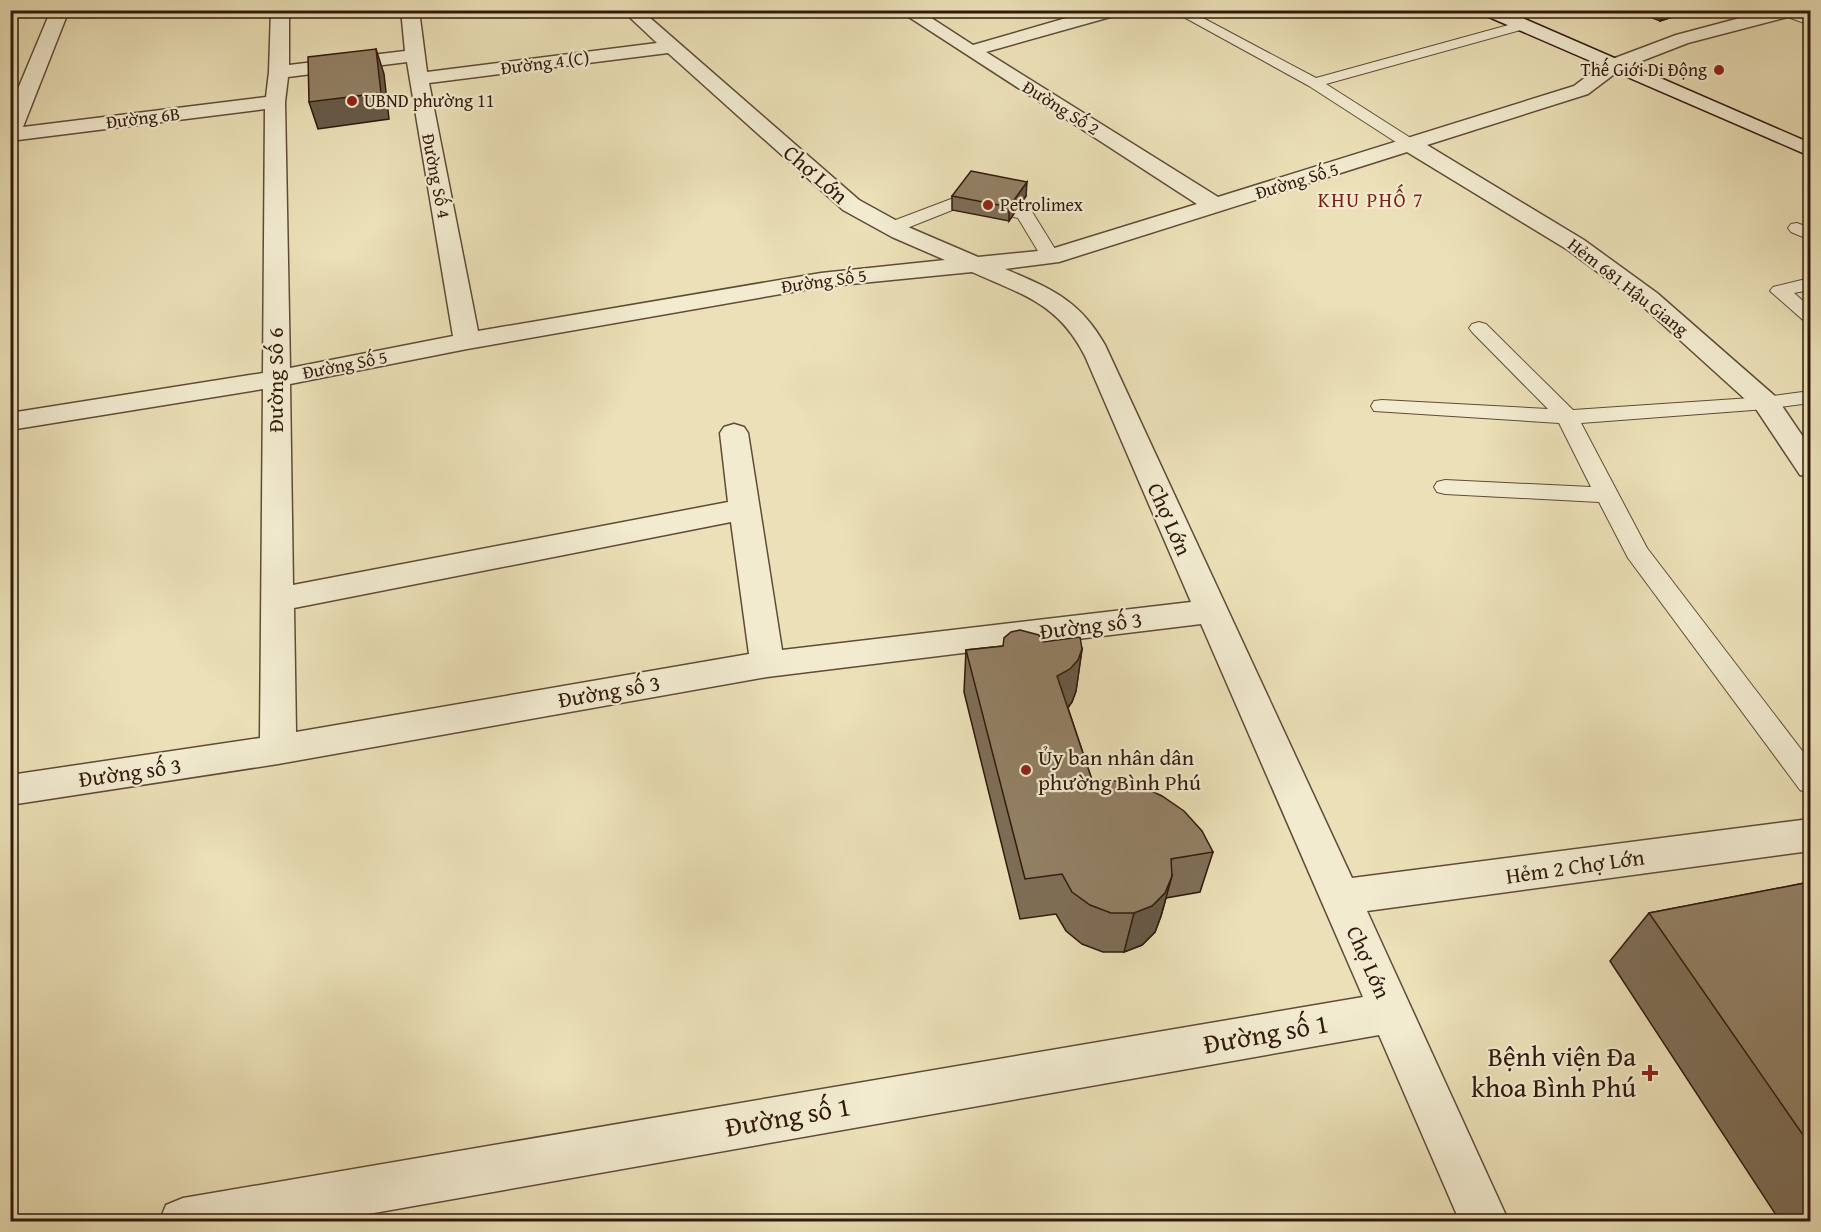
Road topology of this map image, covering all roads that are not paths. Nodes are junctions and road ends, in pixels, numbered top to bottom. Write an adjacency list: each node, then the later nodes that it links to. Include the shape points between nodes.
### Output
1 (60, 10): 20 (street)
2 (280, 10): 16 (street, Đường Số 6)
3 (410, 10): 14 (street, Đường Số 4)
4 (630, 10): 12 (street, Chợ Lớn)
5 (906, 10): 13 (street, Đường Số 2)
6 (1115, 10): 13 (street)
7 (1177, 10): 18 (lane)
8 (1488, 10): 11 (street)
9 (1790, 11): 10 (lane); 15 (street, Đường Số 5, via 1682,39)
10 (1810, 21)
11 (1523, 25): 15 (street); 18 (lane)
12 (672, 47): 17 (street, Đường 4 (C)); 26 (street, Chợ Lớn, via 850,205)
13 (971, 51): 24 (street, Đường Số 2)
14 (416, 55): 16 (street); 17 (street, Đường Số 4)
15 (1614, 65): 21 (street, Đường Số 5, via 1581,90); 22 (street)
16 (279, 72): 19 (street, Đường Số 6)
17 (418, 79): 32 (street, Đường Số 4)
18 (1314, 83): 21 (lane)
19 (275, 102): 20 (street, Đường 6B); 33 (street, Đường Số 6)
20 (10, 134)
21 (1411, 145): 24 (street, Đường Số 5); 35 (street, Hẻm 681 Hậu Giang, via 1576,245 1648,298)
22 (1810, 150)
23 (959, 201): 26 (lane)
24 (1216, 206): 27 (street, Đường Số 5)
25 (1016, 212): 27 (lane, via 1025,214)
26 (891, 228): 28 (street, Chợ Lớn)
27 (1051, 257): 28 (street, Đường Số 5)
28 (976, 264): 32 (street, Đường Số 5, via 821,280); 45 (street, Chợ Lớn, via 1042,294 1078,319)
29 (1810, 284): 30 (lane, via 1780,291)
30 (1810, 316)
31 (1479, 328): 37 (lane)
32 (467, 341): 33 (street, Đường Số 5)
33 (275, 379): 38 (street, Đường Số 5); 44 (street, Đường Số 6)
34 (1810, 397): 35 (lane)
35 (1766, 404): 37 (lane); 40 (street, Hẻm 681 Hậu Giang)
36 (1382, 406): 37 (lane)
37 (1568, 417): 42 (lane)
38 (10, 422)
39 (734, 433): 43 (street)
40 (1810, 468)
41 (1445, 487): 42 (lane)
42 (1606, 495): 48 (lane, via 1637,552)
43 (744, 509): 44 (street); 46 (street)
44 (276, 600): 47 (street, Đường Số 6)
45 (1210, 611): 46 (street, Đường số 3); 51 (street, Chợ Lớn)
46 (767, 664): 47 (street, Đường số 3)
47 (278, 750): 49 (street, Đường số 3)
48 (1810, 782)
49 (10, 790)
50 (1810, 835): 51 (street, Hẻm 2 Chợ Lớn)
51 (1340, 897): 52 (street, Chợ Lớn)
52 (1392, 1012): 53 (street, Đường số 1); 54 (street, Chợ Lớn)
53 (183, 1221)
54 (1485, 1221)

